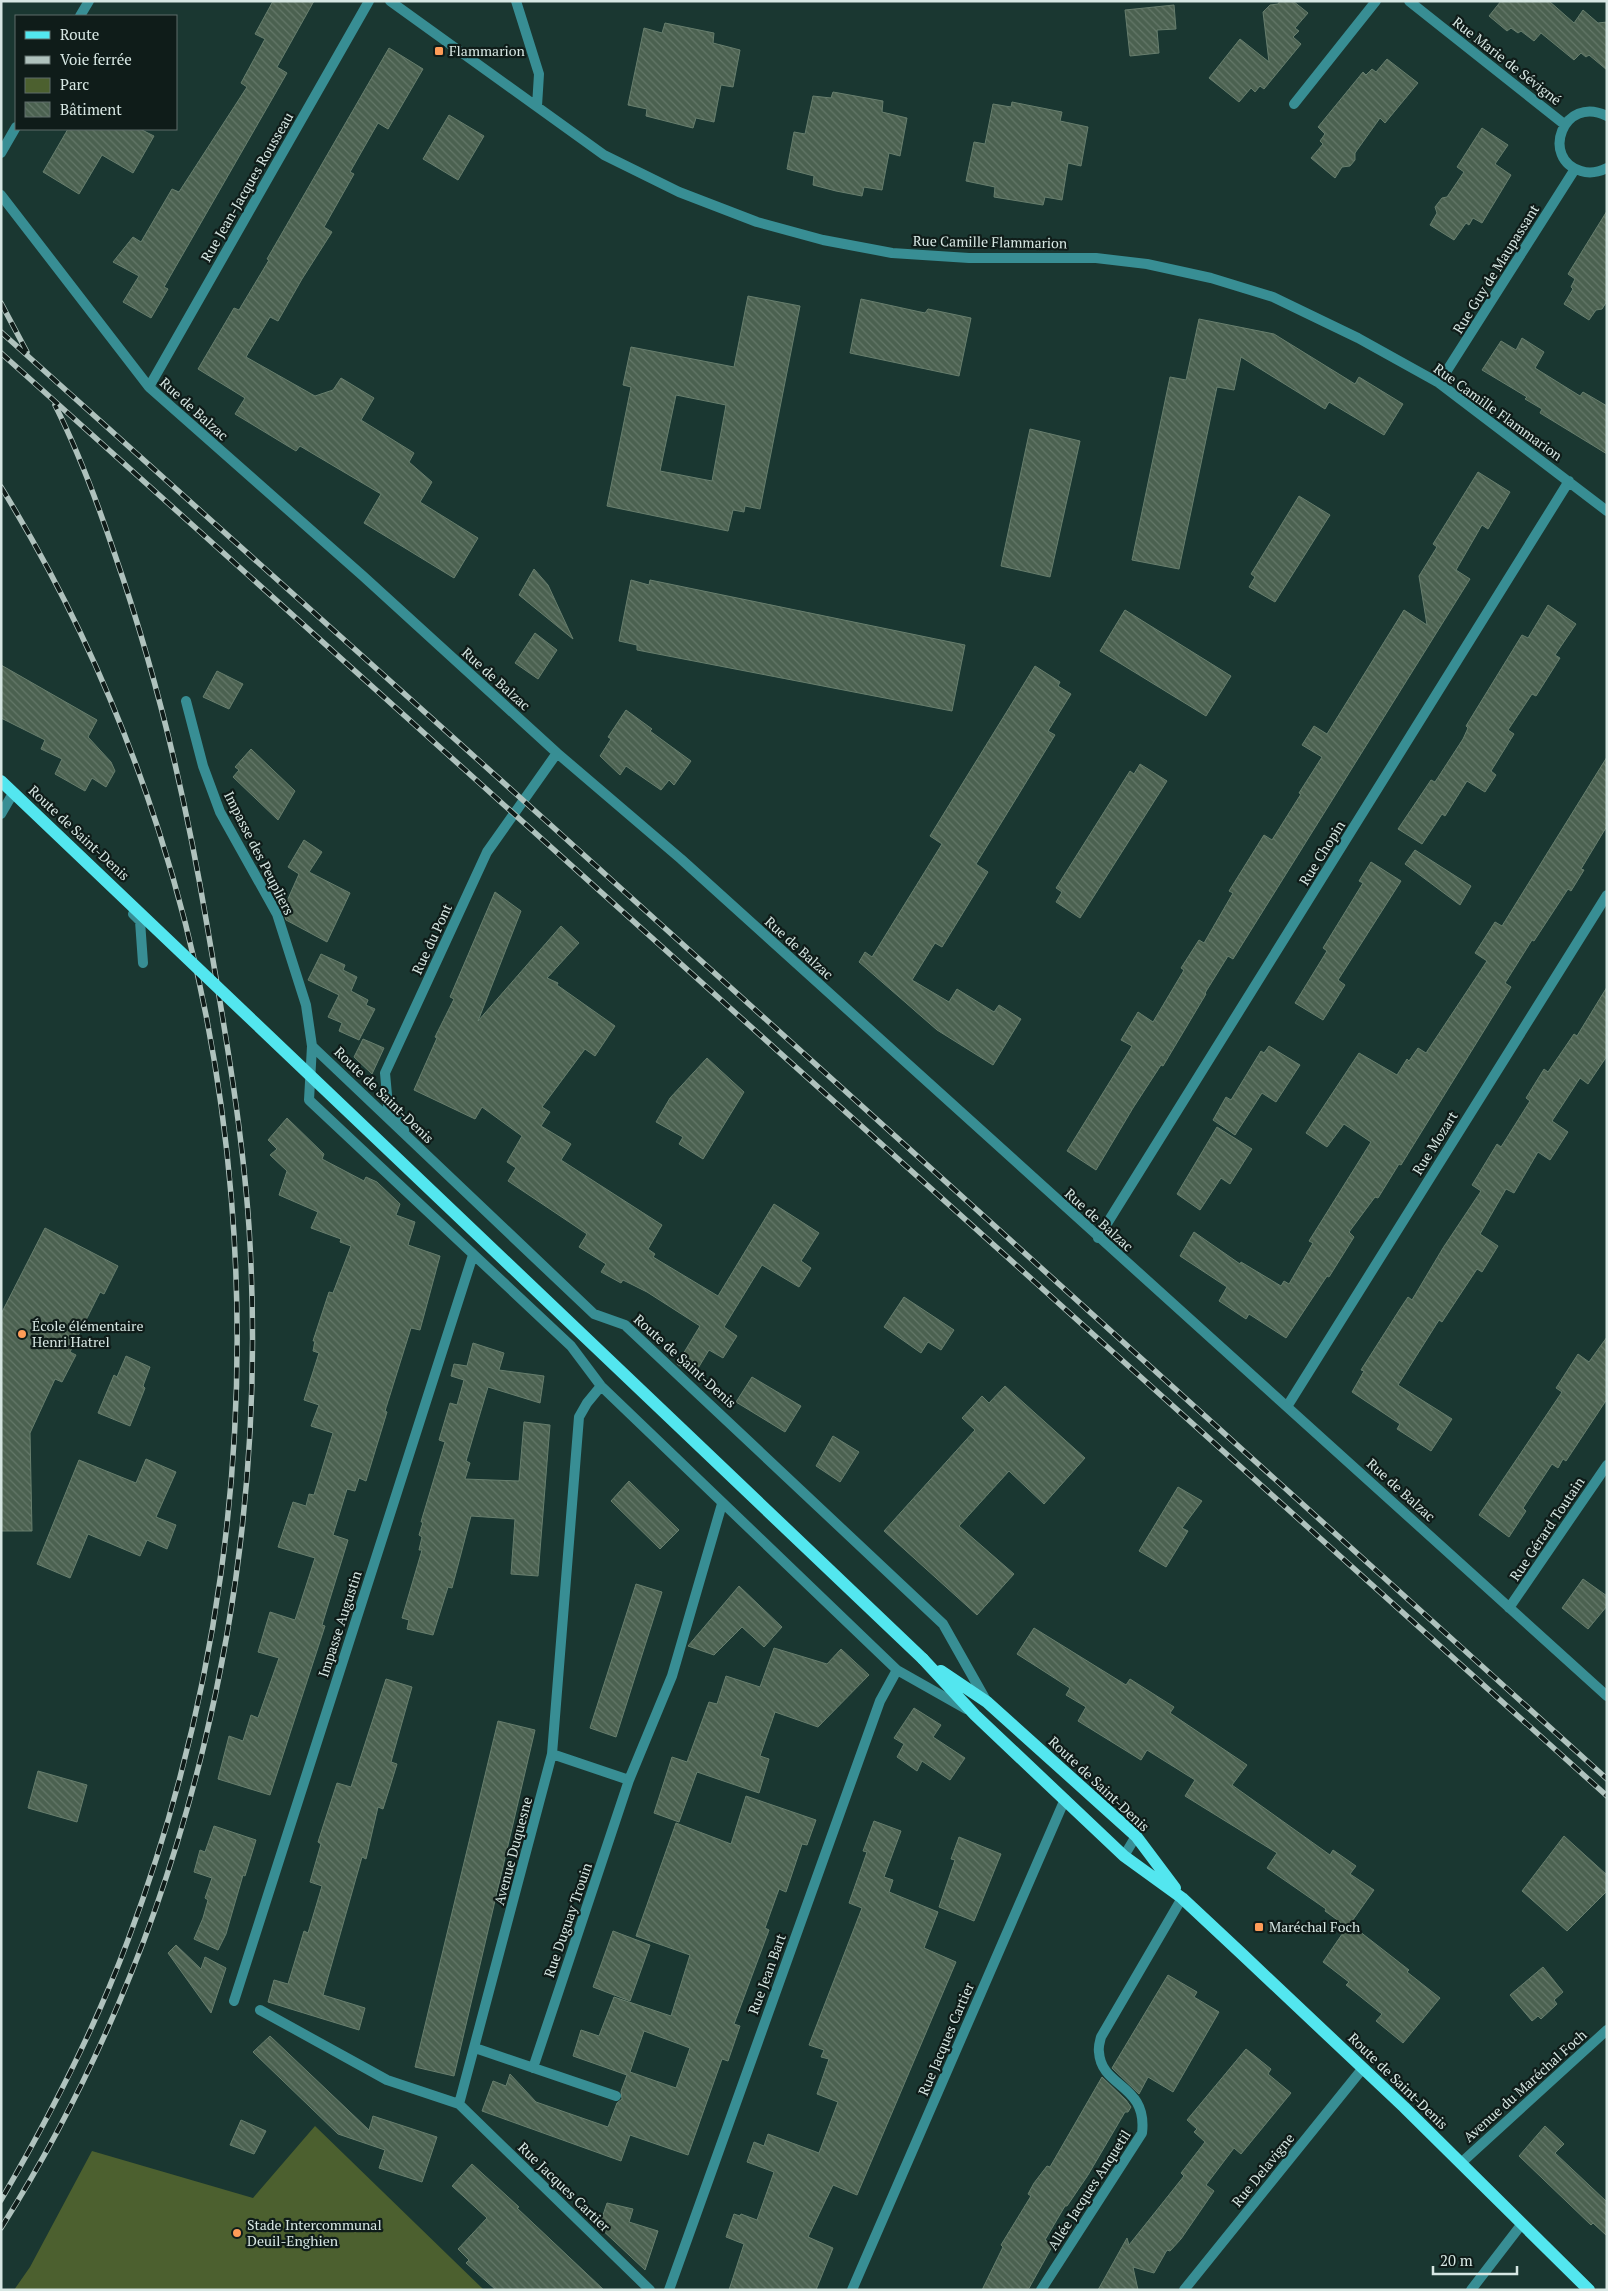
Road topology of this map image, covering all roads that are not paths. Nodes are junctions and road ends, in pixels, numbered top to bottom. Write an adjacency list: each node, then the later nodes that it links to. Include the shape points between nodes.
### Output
1 (89, 1): 7 (street)
2 (368, 1): 18 (street, Rue Jean-Jacques Rousseau)
3 (390, 1): 9 (street, Rue Camille Flammarion)
4 (516, 1): 9 (street, via 539,74)
5 (1376, 1): 8 (street)
6 (1409, 1): 11 (street, Rue Marie de Sévigné)
7 (81, 15)
8 (1294, 104)
9 (537, 106): 17 (street, Rue Camille Flammarion, via 604,155 679,192 757,222 823,240 892,253 969,258 1096,258 1147,264 1210,278 1272,296)
10 (1607, 116): 11 (street, via 1585,112)
11 (1564, 124): 15 (street, via 1560,149 1568,164)
12 (15, 129): 13 (street)
13 (1, 153)
14 (1607, 168): 15 (street, via 1590,173)
15 (1575, 169): 17 (street, Rue Guy de Maupassant)
16 (1, 195): 18 (street, Rue de Balzac)
17 (1440, 383): 19 (street, Rue Camille Flammarion)
18 (149, 387): 22 (street, Rue de Balzac)
19 (1569, 481): 20 (street, Rue Camille Flammarion); 31 (street, Rue Chopin)
20 (1607, 511)
21 (186, 701): 29 (street, Impasse des Peupliers, via 203,766 220,812 276,914 306,1004)
22 (557, 753): 30 (street, Rue du Pont, via 487,852 385,1072 388,1106); 31 (street, Rue de Balzac, via 681,859)
23 (1, 781): 38 (main road, Route de Saint-Denis, bridge)
24 (1, 786): 25 (street, Route de Saint-Denis)
25 (12, 795): 26 (street); 28 (street, Route de Saint-Denis, via 140,921)
26 (1, 814)
27 (1607, 895): 34 (street, Rue Mozart)
28 (143, 963)
29 (312, 1046): 30 (street, Route de Saint-Denis); 32 (street, Route de Saint-Denis, via 309,1100)
30 (415, 1146): 41 (street, Route de Saint-Denis, via 594,1314 625,1325 943,1624)
31 (1098, 1238): 34 (street, Rue de Balzac)
32 (473, 1255): 33 (street, Route de Saint-Denis, via 571,1346); 49 (street, Impasse Augustin)
33 (601, 1386): 36 (street, Route de Saint-Denis); 43 (street, Avenue Duquesne, via 579,1417)
34 (1288, 1406): 37 (street, Rue de Balzac)
35 (1607, 1465): 37 (street, Rue Gérard Toutain)
36 (722, 1504): 39 (street, Route de Saint-Denis); 44 (street, Rue Duguay Trouin, via 672,1676)
37 (1509, 1608): 40 (street, Rue de Balzac)
38 (924, 1660): 41 (main road, Route de Saint-Denis); 42 (main road, Route de Saint-Denis)
39 (897, 1670): 42 (street, Route de Saint-Denis); 60 (street, Rue Jean Bart, via 880,1701)
40 (1607, 1696)
41 (987, 1702): 46 (main road, Route de Saint-Denis)
42 (976, 1715): 45 (main road, Route de Saint-Denis)
43 (552, 1754): 44 (street); 52 (street, Avenue Duquesne)
44 (630, 1780): 53 (street, Rue Duguay Trouin)
45 (1065, 1799): 47 (main road, Route de Saint-Denis); 61 (street, Rue Jacques Cartier)
46 (1136, 1836): 47 (street); 48 (main road, Route de Saint-Denis)
47 (1124, 1856): 48 (main road, Route de Saint-Denis)
48 (1182, 1898): 54 (main road, Route de Saint-Denis); 62 (street, Allée Jacques Anquetil, via 1101,2037 1099,2052 1103,2066 1131,2093 1141,2108 1144,2119 1142,2133)
49 (234, 2001)
50 (260, 2010): 56 (street, via 387,2080)
51 (1607, 2030): 57 (street, Avenue du Maréchal Foch)
52 (475, 2048): 53 (street); 56 (street, Avenue Duquesne)
53 (533, 2068): 55 (street)
54 (1363, 2068): 57 (main road, Route de Saint-Denis); 63 (street, Rue Delavigne)
55 (616, 2096)
56 (459, 2104): 59 (street, Rue Jacques Cartier)
57 (1461, 2163): 58 (main road, Route de Saint-Denis)
58 (1521, 2224): 64 (street); 65 (main road, Route de Saint-Denis)
59 (650, 2290)
60 (669, 2290)
61 (852, 2290)
62 (1041, 2290)
63 (1184, 2290)
64 (1471, 2290)
65 (1590, 2290)

